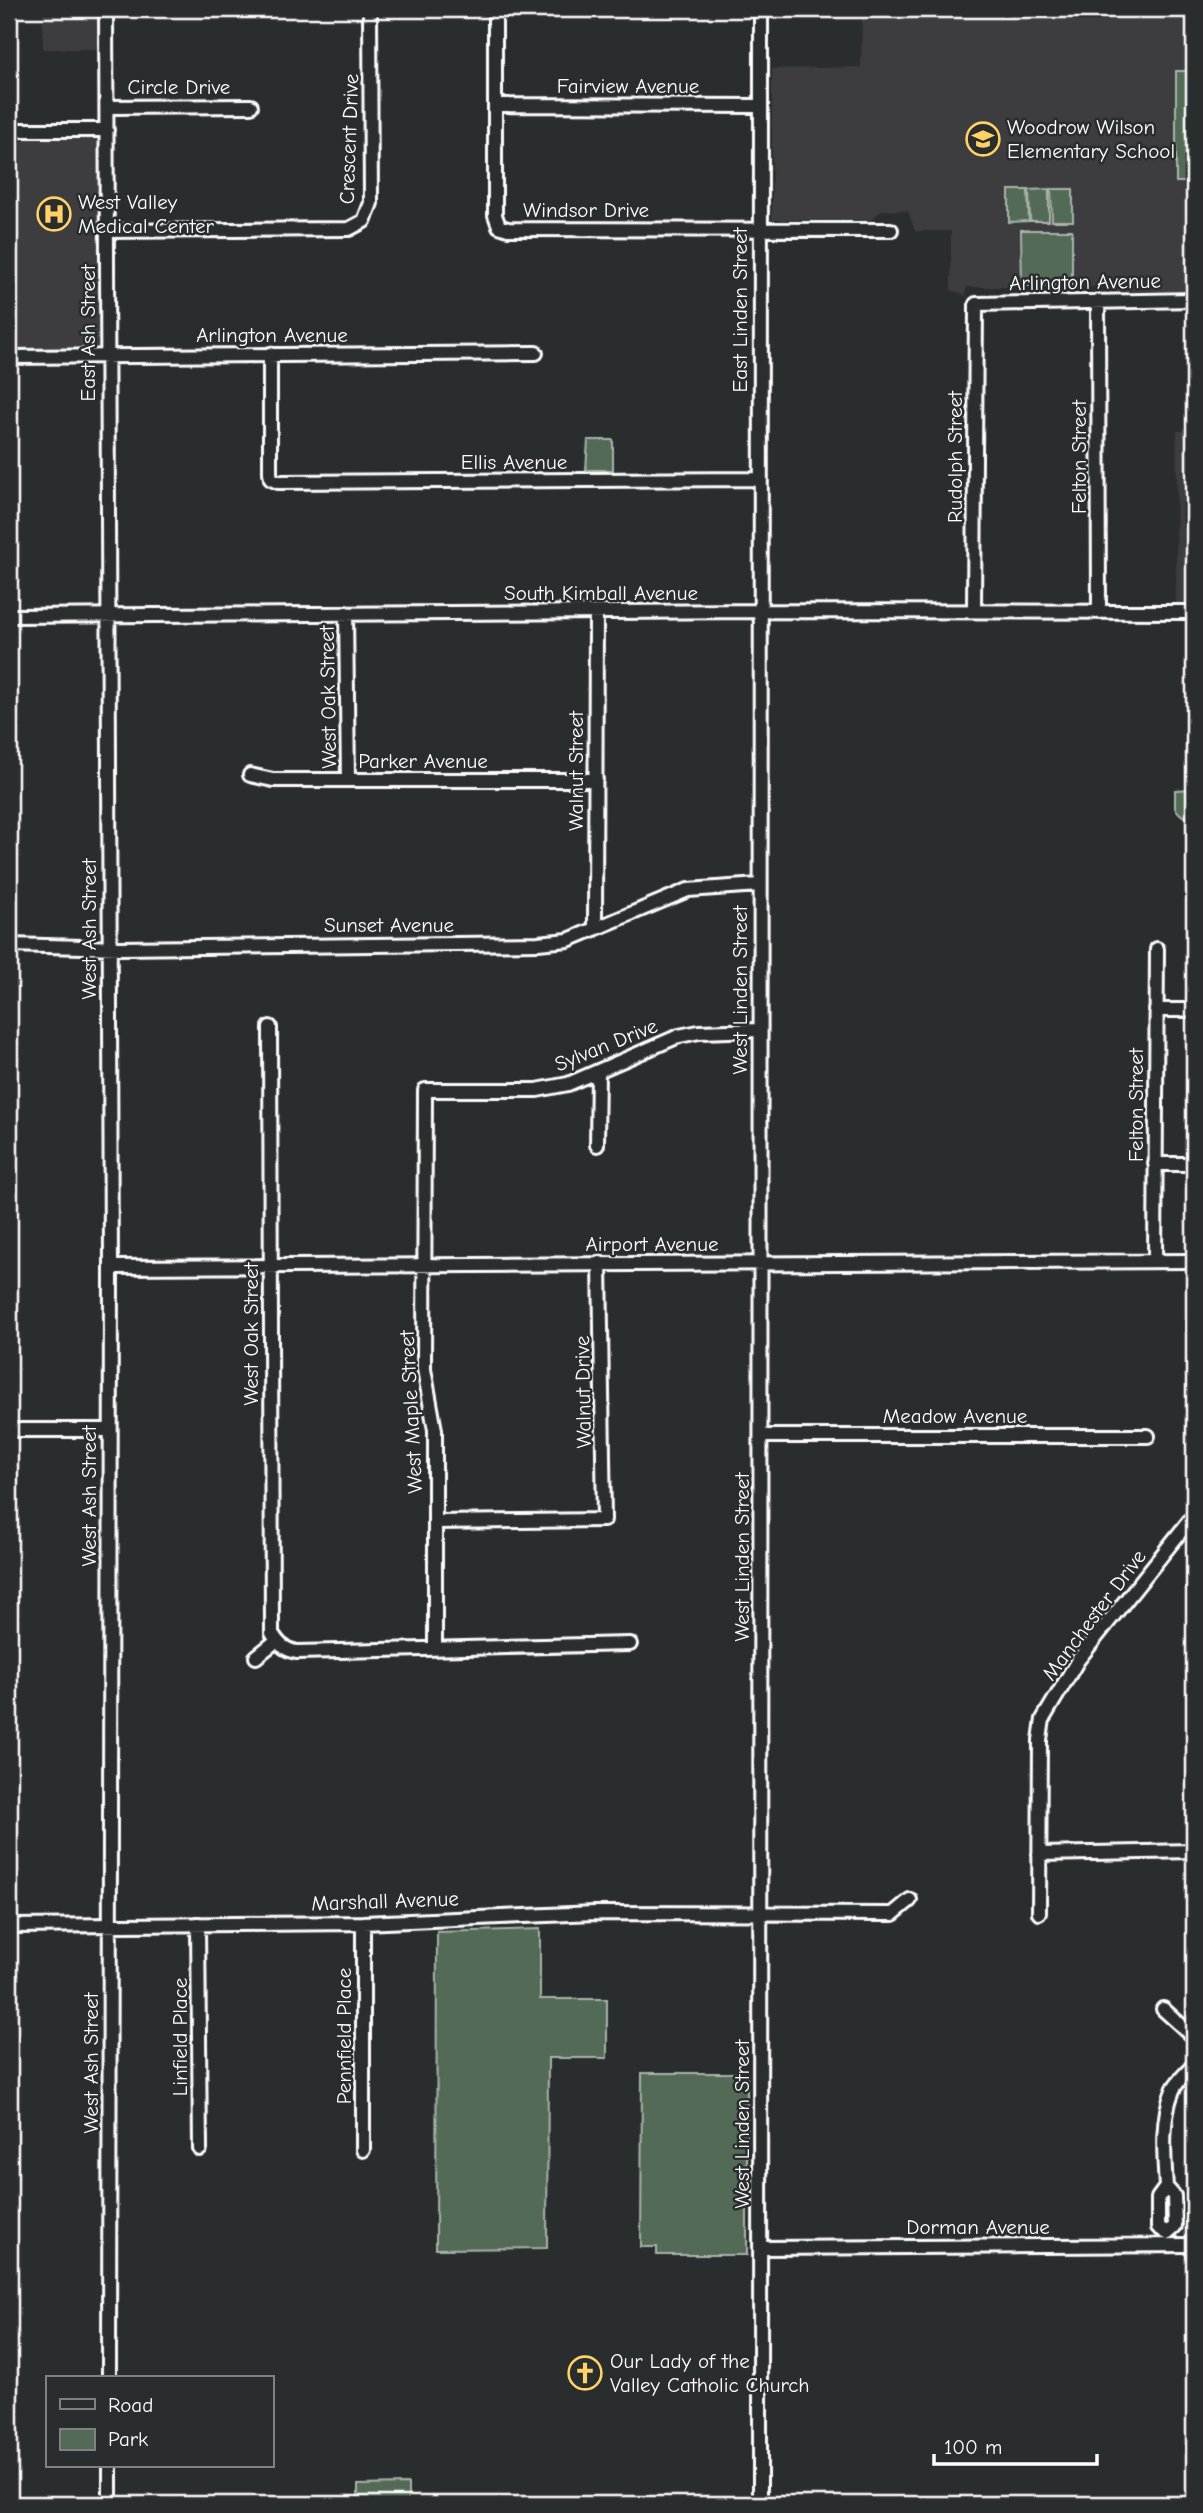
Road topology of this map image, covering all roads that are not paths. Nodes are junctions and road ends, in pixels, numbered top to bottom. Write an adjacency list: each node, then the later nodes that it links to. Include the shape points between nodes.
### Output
1 (106, 9): 8 (street, East Ash Street)
2 (370, 9): 13 (street, Crescent Drive, via 371,203 364,221 349,229)
3 (495, 9): 5 (street, Windsor Drive)
4 (761, 9): 7 (street, East Linden Street)
5 (496, 105): 7 (street, Fairview Avenue); 11 (street, Windsor Drive, via 495,215 499,226)
6 (251, 106): 8 (street, Circle Drive)
7 (760, 106): 11 (street, East Linden Street)
8 (107, 107): 10 (street, East Ash Street)
9 (9, 130): 10 (street)
10 (107, 130): 13 (street, East Ash Street)
11 (759, 230): 12 (street, Windsor Drive); 21 (street, East Linden Street)
12 (891, 230)
13 (107, 231): 19 (street, East Ash Street)
14 (1194, 300): 15 (street, Arlington Avenue)
15 (1098, 301): 16 (street, Arlington Avenue); 24 (street, Felton Street)
16 (976, 304): 23 (street, Rudolph Street)
17 (270, 354): 18 (street, Arlington Avenue); 19 (street, Arlington Avenue); 21 (street, Ellis Avenue, via 271,479)
18 (536, 354)
19 (107, 356): 20 (street, Arlington Avenue); 28 (street, East Ash Street)
20 (9, 357)
21 (758, 479): 22 (street, East Linden Street)
22 (758, 611): 23 (street, South Kimball Avenue); 27 (street, South Kimball Avenue); 33 (street, West Linden Street)
23 (974, 611): 24 (street, South Kimball Avenue)
24 (1099, 612): 25 (street, South Kimball Avenue)
25 (1194, 612)
26 (346, 613): 27 (street, South Kimball Avenue); 28 (street, South Kimball Avenue); 31 (street, West Oak Street)
27 (596, 613): 32 (street, Walnut Street)
28 (108, 615): 29 (street, South Kimball Avenue); 36 (street, West Ash Street)
29 (9, 616)
30 (250, 775): 31 (street, Parker Avenue, via 274,780)
31 (348, 780): 32 (street, Parker Avenue)
32 (596, 780): 34 (street, Walnut Street)
33 (759, 886): 34 (street, Sunset Avenue, via 688,890); 41 (street, West Linden Street)
34 (596, 929): 36 (street, Sunset Avenue, via 568,940 538,943)
35 (9, 946): 36 (street, Sunset Avenue)
36 (108, 946): 52 (street, West Ash Street)
37 (1157, 949): 38 (street, Felton Street)
38 (1156, 1010): 39 (street); 45 (street, Felton Street)
39 (1194, 1010)
40 (270, 1027): 53 (street, West Oak Street)
41 (759, 1030): 42 (street, Sylvan Drive, via 679,1036); 49 (street, West Linden Street)
42 (598, 1071): 43 (street, Sylvan Drive, via 537,1090); 44 (street)
43 (425, 1090): 51 (street, West Maple Street)
44 (597, 1145)
45 (1155, 1164): 46 (street); 47 (street, Felton Street)
46 (1194, 1164)
47 (1155, 1261): 48 (street, Airport Avenue); 49 (street, Airport Avenue)
48 (1194, 1261)
49 (760, 1262): 50 (street, Airport Avenue); 56 (street, West Linden Street)
50 (600, 1263): 51 (street, Airport Avenue); 59 (street, Walnut Drive, via 604,1520)
51 (425, 1265): 53 (street, Airport Avenue); 59 (street, West Maple Street, via 424,1369 435,1430)
52 (111, 1266): 53 (street, Airport Avenue); 55 (street, West Ash Street)
53 (270, 1266): 60 (street, West Oak Street, via 272,1633)
54 (9, 1430): 55 (street)
55 (108, 1430): 71 (street, West Ash Street)
56 (762, 1436): 57 (street, Meadow Avenue); 67 (street, West Linden Street)
57 (1148, 1436)
58 (1194, 1515): 65 (street, Manchester Drive, via 1078,1660 1043,1719)
59 (436, 1522): 62 (street, West Maple Street)
60 (276, 1641): 62 (street, via 297,1652); 63 (street)
61 (630, 1644): 62 (street)
62 (435, 1648)
63 (256, 1657)
64 (1194, 1851): 65 (street)
65 (1039, 1854): 68 (street, Manchester Drive)
66 (910, 1900): 67 (street, Marshall Avenue, via 893,1913)
67 (761, 1912): 69 (street, Marshall Avenue, via 595,1913); 80 (street, West Linden Street)
68 (1039, 1913)
69 (363, 1923): 70 (street, Marshall Avenue); 77 (street, Pennfield Place)
70 (198, 1924): 71 (street, Marshall Avenue); 76 (street, Linfield Place)
71 (110, 1925): 72 (street, Marshall Avenue); 81 (street, West Ash Street)
72 (9, 1926)
73 (1163, 2009): 74 (street)
74 (1194, 2037)
75 (1194, 2064): 78 (street, via 1174,2088 1168,2110 1166,2187 1174,2196 1175,2226)
76 (200, 2149)
77 (363, 2150)
78 (1167, 2239): 79 (street, Dorman Avenue); 80 (street, Dorman Avenue)
79 (1194, 2245)
80 (761, 2248): 84 (street, West Linden Street)
81 (109, 2376)
82 (110, 2468): 83 (street)
83 (110, 2504)
84 (760, 2504)

